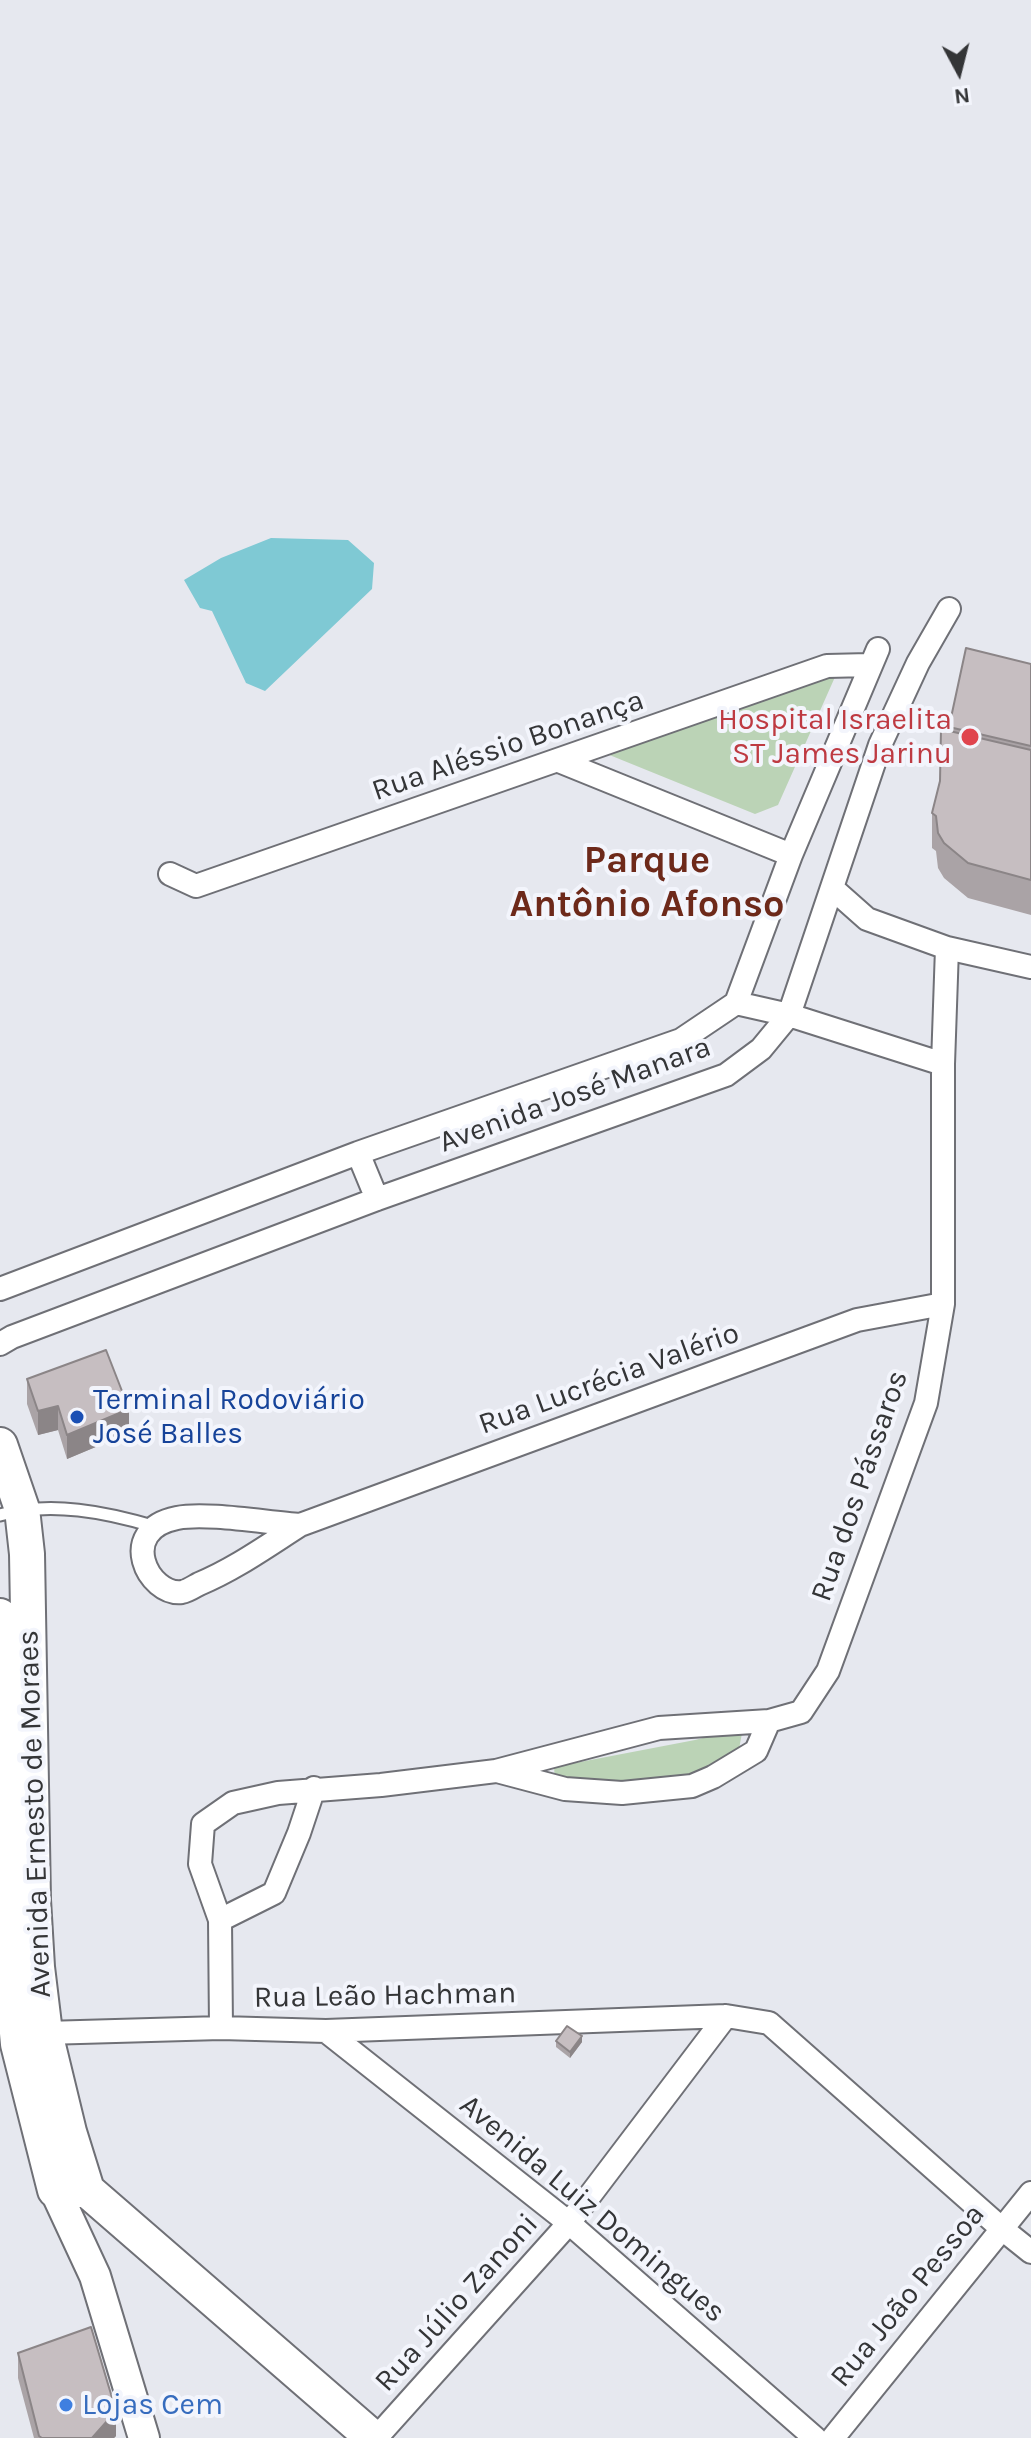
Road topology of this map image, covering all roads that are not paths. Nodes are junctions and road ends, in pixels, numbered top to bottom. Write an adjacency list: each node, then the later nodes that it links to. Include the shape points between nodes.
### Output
1 (949, 609): 6 (street, Avenida José Manara, via 880,745)
2 (874, 657): 3 (street, Rua Aléssio Bonança, via 827,666); 4 (street, Avenida José Manara)
3 (559, 761): 4 (street); 5 (street, Rua Aléssio Bonança, via 196,886)
4 (791, 855): 9 (street, Avenida José Manara)
5 (170, 874)
6 (832, 888): 7 (street, via 867,919); 10 (street, Avenida José Manara)
7 (947, 948): 8 (street); 11 (street, Rua dos Pássaros)
8 (1031, 967)
9 (736, 1003): 10 (street); 12 (street, Avenida José Manara, via 681,1040)
10 (789, 1015): 11 (street); 13 (street, Avenida José Manara, via 761,1049 726,1075)
11 (943, 1064): 15 (street, Rua dos Pássaros)
12 (358, 1153): 13 (street); 14 (street, Avenida José Manara)
13 (377, 1199): 16 (street, Avenida José Manara)
14 (0, 1289)
15 (943, 1304): 19 (street, Rua Lucrécia Valério, via 857,1320); 23 (street, Rua dos Pássaros, via 926,1403 828,1671 801,1712)
16 (0, 1344)
17 (0, 1445): 18 (main road, Avenida Ernesto de Moraes)
18 (11, 1512): 20 (lane, via 48,1508 122,1516); 30 (main road, Avenida Ernesto de Moraes, via 27,1554 33,1900)
19 (300, 1525): 20 (street, Rua Lucrécia Valério, via 196,1517); 20 (street, Rua Lucrécia Valério, via 228,1572 182,1592 165,1588 147,1568 141,1545)
20 (156, 1527)
21 (0, 1616): 22 (main road, Avenida Ernesto de Moraes)
22 (1, 1660): 31 (main road, Avenida Ernesto de Moraes, via 8,1933 18,2044)
23 (769, 1721): 24 (street, Rua dos Pássaros, via 659,1728); 24 (street, Rua dos Pássaros, via 756,1751 692,1786 622,1793 565,1789)
24 (496, 1771): 25 (street, Rua dos Pássaros)
25 (314, 1788): 26 (street, via 274,1893); 26 (street, Rua dos Pássaros, via 233,1803 203,1824 200,1864)
26 (220, 1920): 28 (street, Rua dos Pássaros)
27 (726, 2016): 29 (street, Rua Leão Hachman); 33 (street, Rua Júlio Zanoni); 34 (street, Rua Leão Hachman, via 769,2023)
28 (221, 2028): 29 (street, Rua Leão Hachman); 30 (street, Rua Leão Hachman)
29 (326, 2031): 33 (street, Avenida Luiz Domingues)
30 (45, 2033): 31 (main road, Avenida Ernesto de Moraes, via 69,2132)
31 (71, 2190): 36 (main road, Avenida Ernesto de Moraes); 37 (main road)
32 (1031, 2193): 34 (street, Rua João Pessoa)
33 (569, 2223): 37 (street, Rua Júlio Zanoni); 38 (street, Avenida Luiz Domingues)
34 (1001, 2228): 35 (street, Rua Leão Hachman); 39 (street, Rua João Pessoa)
35 (1031, 2252)
36 (144, 2438)
37 (375, 2438)
38 (815, 2438)
39 (833, 2438)

